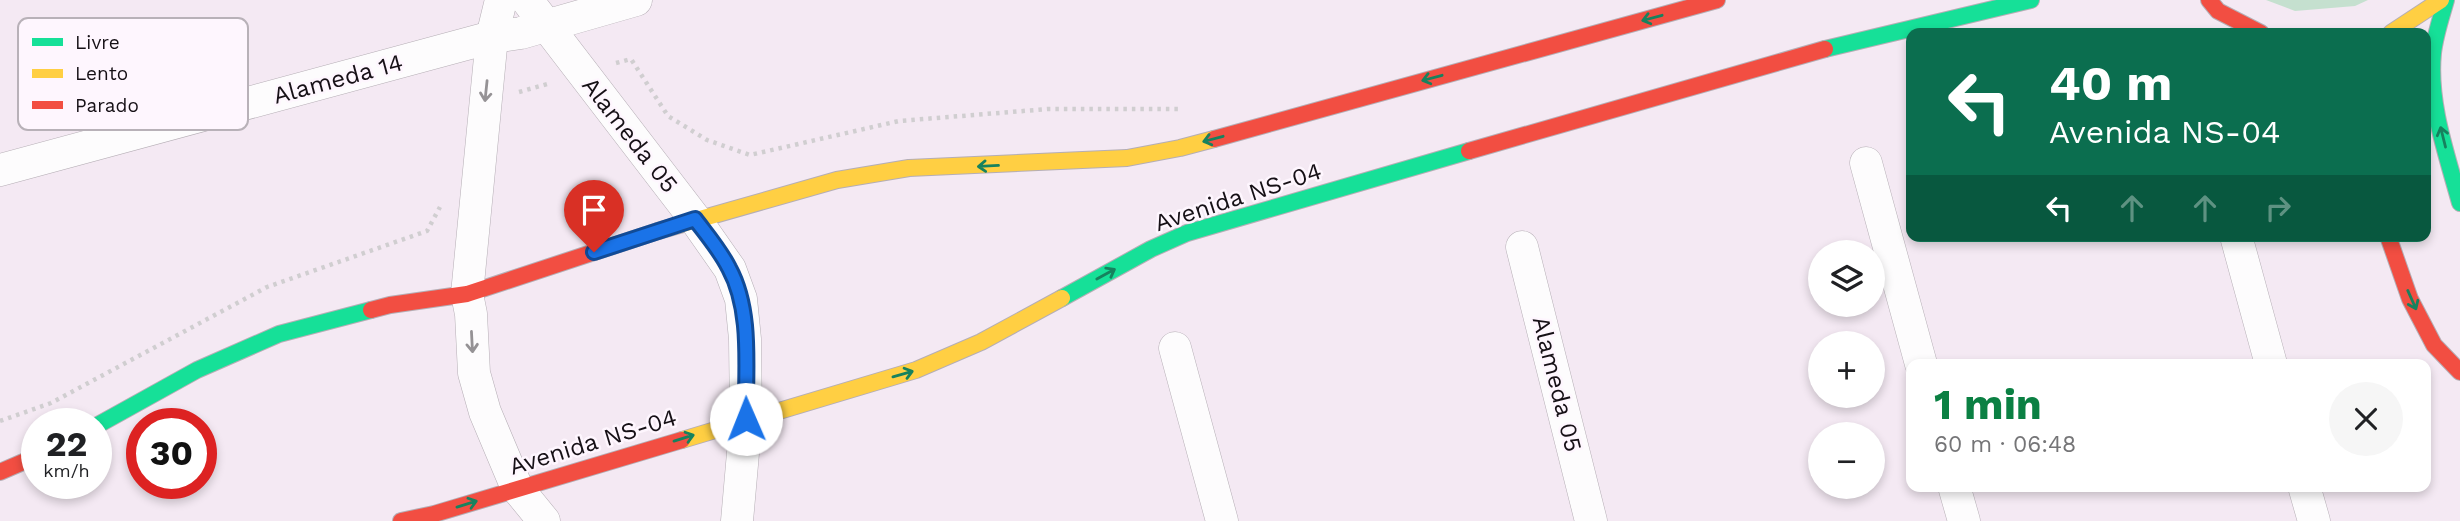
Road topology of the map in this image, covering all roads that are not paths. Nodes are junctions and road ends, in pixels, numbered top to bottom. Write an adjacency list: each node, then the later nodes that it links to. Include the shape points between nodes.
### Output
1 (501, 0): 13 (street)
2 (527, 0): 8 (street, Alameda 05)
3 (636, 0): 8 (street, Alameda 14)
4 (1717, 0): 19 (street, one-way to 19, via 1180,148 1127,158 909,168 837,180)
5 (2031, 0): 9 (street, Avenida NS-04, one-way to 5)
6 (2208, 0): 10 (street, via 2218,11)
7 (2443, 0): 11 (street); 18 (street, one-way to 7, via 2432,85)
8 (547, 25): 13 (street, Alameda 14); 19 (street, Alameda 05)
9 (1913, 28)
10 (2251, 28)
11 (2402, 28)
12 (1906, 30): 29 (street, Avenida NS-04, one-way to 12, via 916,370 981,342 1151,248 1187,233 1799,55)
13 (492, 37): 14 (street, Alameda 14); 23 (street, one-way to 23)
14 (248, 103)
15 (148, 130): 17 (street, Alameda 14)
16 (1866, 163): 25 (street)
17 (0, 170)
18 (2460, 204)
19 (695, 219): 23 (street); 29 (street, Alameda 05, via 730,269 741,299)
20 (2238, 242): 26 (street)
21 (2390, 242): 27 (street, one-way to 27, via 2410,299 2434,345)
22 (1522, 247): 39 (street, Alameda 05)
23 (467, 295): 28 (street, via 390,304 279,334 197,370); 32 (street, one-way to 32, via 474,373)
24 (1175, 348): 38 (street)
25 (1920, 359)
26 (2270, 359)
27 (2460, 372)
28 (112, 417)
29 (746, 419): 32 (street, Avenida NS-04, one-way to 29); 37 (street, Alameda 05)
30 (21, 463): 31 (street)
31 (0, 472)
32 (517, 488): 35 (street, Avenida NS-04, one-way to 32); 36 (street)
33 (1956, 492): 40 (street)
34 (2306, 492): 41 (street)
35 (401, 521)
36 (544, 521)
37 (737, 521)
38 (1222, 521)
39 (1591, 521)
40 (1964, 521)
41 (2314, 521)

